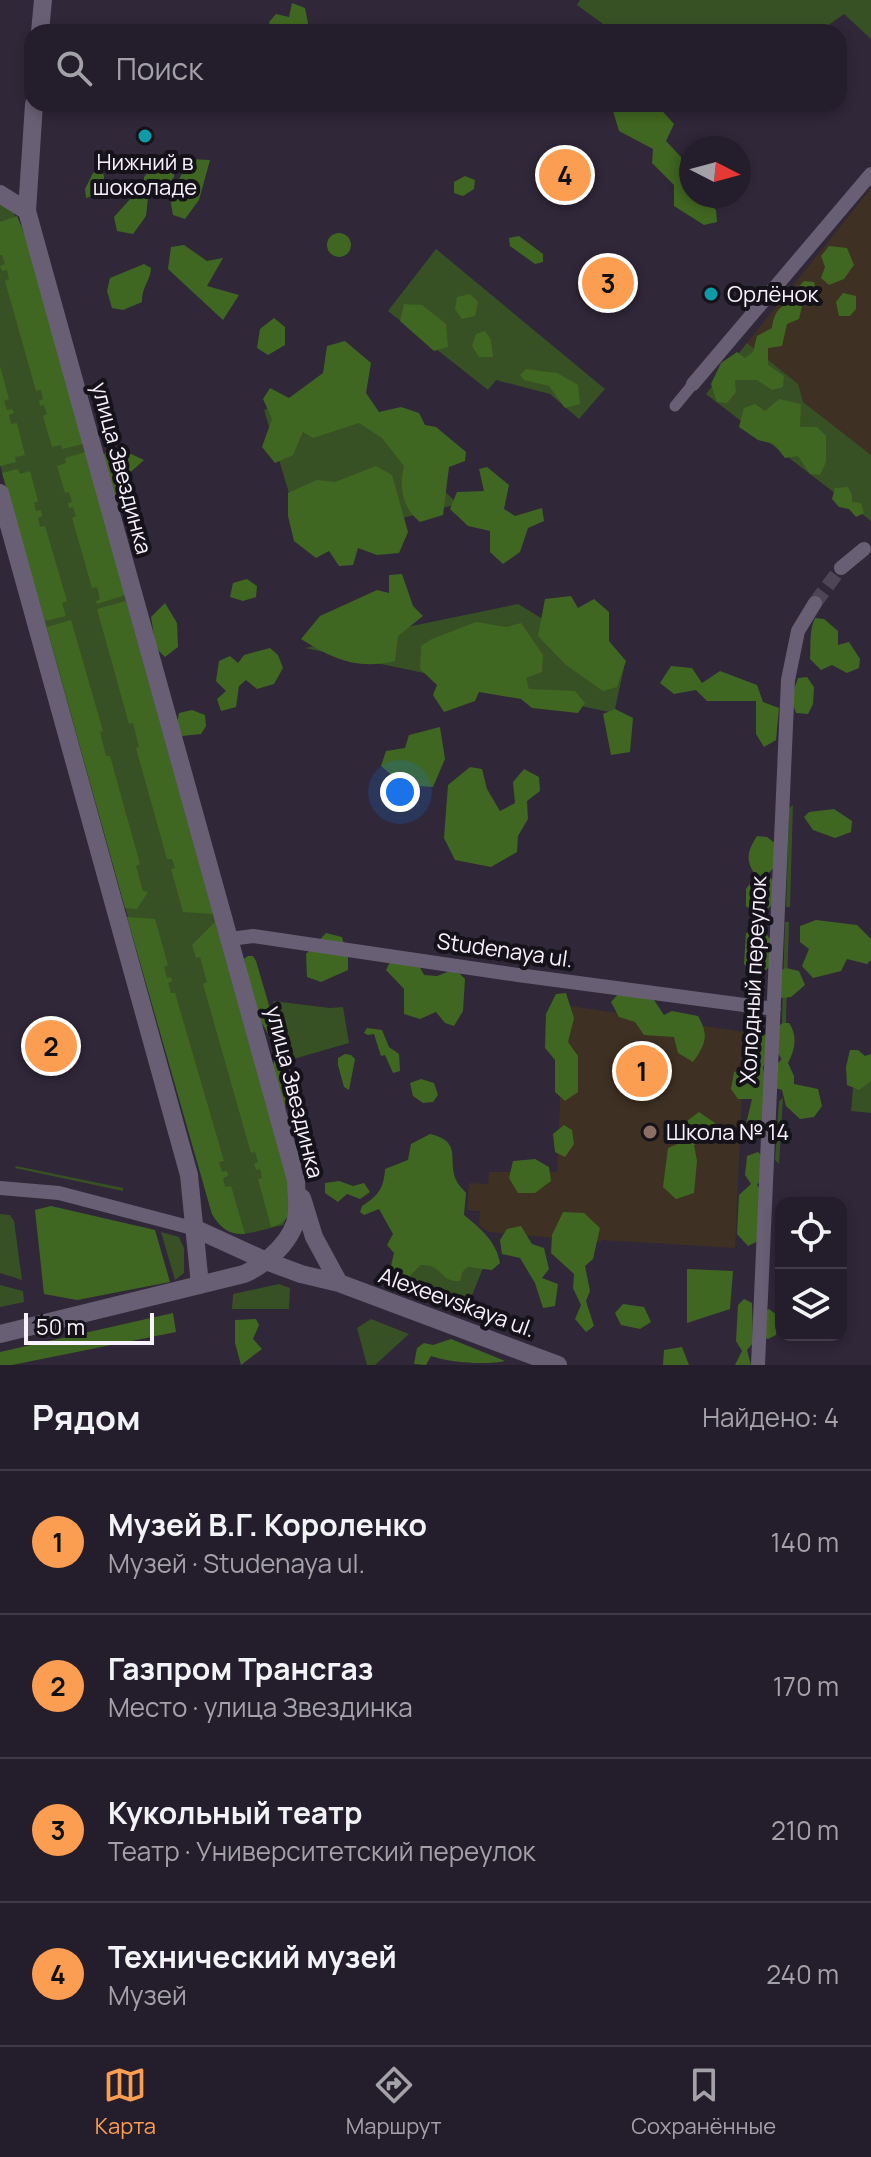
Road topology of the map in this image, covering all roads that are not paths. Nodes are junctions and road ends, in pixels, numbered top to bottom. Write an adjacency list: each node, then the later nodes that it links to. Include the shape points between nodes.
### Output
1 (43, 0): 2 (street)
2 (41, 24)
3 (33, 112): 6 (street, улица Звездинка)
4 (871, 174): 7 (street)
5 (0, 194): 6 (street)
6 (27, 211): 13 (street, улица Звездинка)
7 (693, 384): 8 (street)
8 (675, 406)
9 (0, 493): 17 (street, via 189,1175)
10 (864, 549): 11 (street)
11 (841, 568)
12 (815, 603): 14 (street, Холодный переулок, via 798,631 788,680)
13 (230, 939): 14 (street, Studenaya ul., via 253,936); 15 (street, улица Звездинка)
14 (774, 1009): 23 (street, Холодный переулок)
15 (296, 1180): 18 (street, улица Звездинка, via 293,1229); 19 (street, via 314,1237)
16 (0, 1188): 17 (street, via 59,1193)
17 (196, 1229): 18 (street); 20 (street)
18 (266, 1261): 19 (street, Alexeevskaya ul.); 20 (street, via 244,1274)
19 (339, 1283): 22 (street, Alexeevskaya ul.)
20 (200, 1285): 21 (street)
21 (0, 1334)
22 (558, 1365)
23 (758, 1365)

